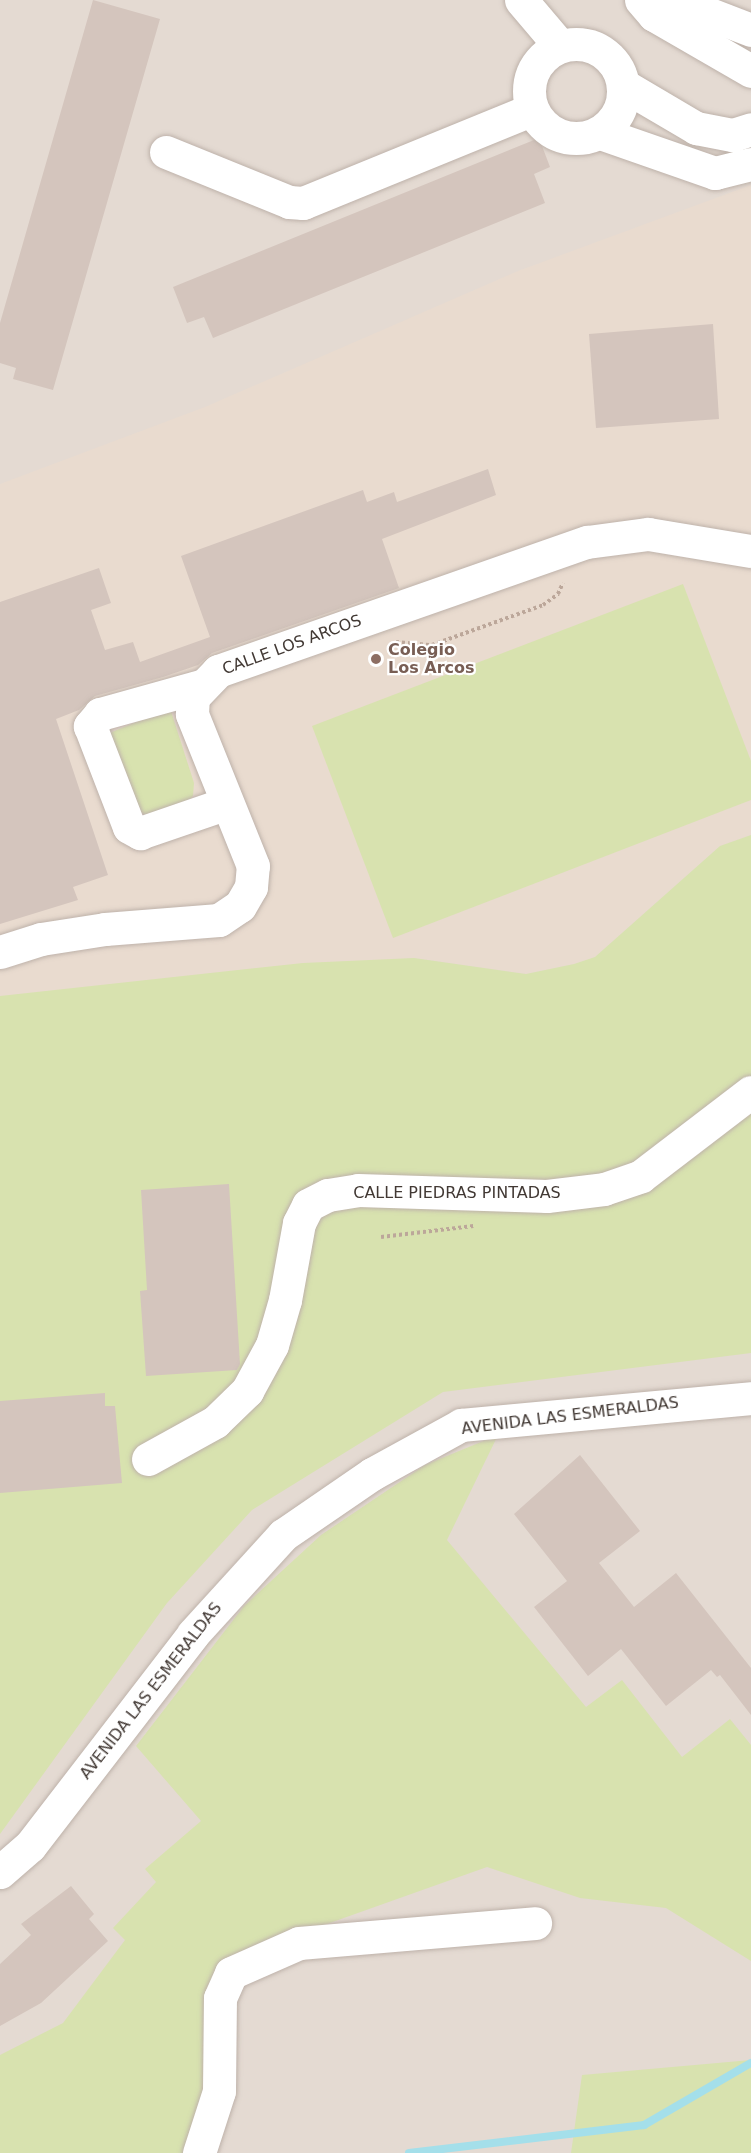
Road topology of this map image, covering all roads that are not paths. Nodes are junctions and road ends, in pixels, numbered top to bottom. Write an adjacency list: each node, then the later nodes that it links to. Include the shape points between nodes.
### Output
1 (521, 0): 5 (street)
2 (641, 0): 6 (street, via 654,15)
3 (673, 0): 4 (street)
4 (751, 30)
5 (560, 46): 7 (street, via 581,43 601,50 616,65); 8 (street, via 543,56 532,72 528,91)
6 (751, 71)
7 (623, 85): 9 (street, via 696,128 733,135); 10 (street, via 622,104 614,121)
8 (531, 110): 10 (street, via 548,131 556,134 573,139); 11 (street, via 303,203 289,202)
9 (751, 129)
10 (600, 133): 12 (street, via 715,173)
11 (165, 152)
12 (751, 164)
13 (751, 551): 14 (street, CALLE LOS ARCOS, via 648,534 587,542 234,664)
14 (201, 686): 15 (street, via 194,697 192,714); 15 (street, CALLE LOS ARCOS, via 100,714 90,726 129,827 140,833)
15 (227, 802): 16 (street, via 253,867 251,887 240,906 219,920 105,929 41,939)
16 (0, 952)
17 (751, 1092): 19 (street, CALLE PIEDRAS PINTADAS, via 640,1176 604,1189 548,1196 358,1190 328,1195 308,1205 299,1223 272,1345 247,1391 215,1422)
18 (751, 1398): 20 (street, AVENIDA LAS ESMERALDAS, via 461,1425 372,1474 283,1535 193,1634 30,1846)
19 (148, 1459)
20 (0, 1872)
21 (535, 1923): 22 (street, via 299,1943 231,1973 220,1998 219,2091)
22 (199, 2153)

